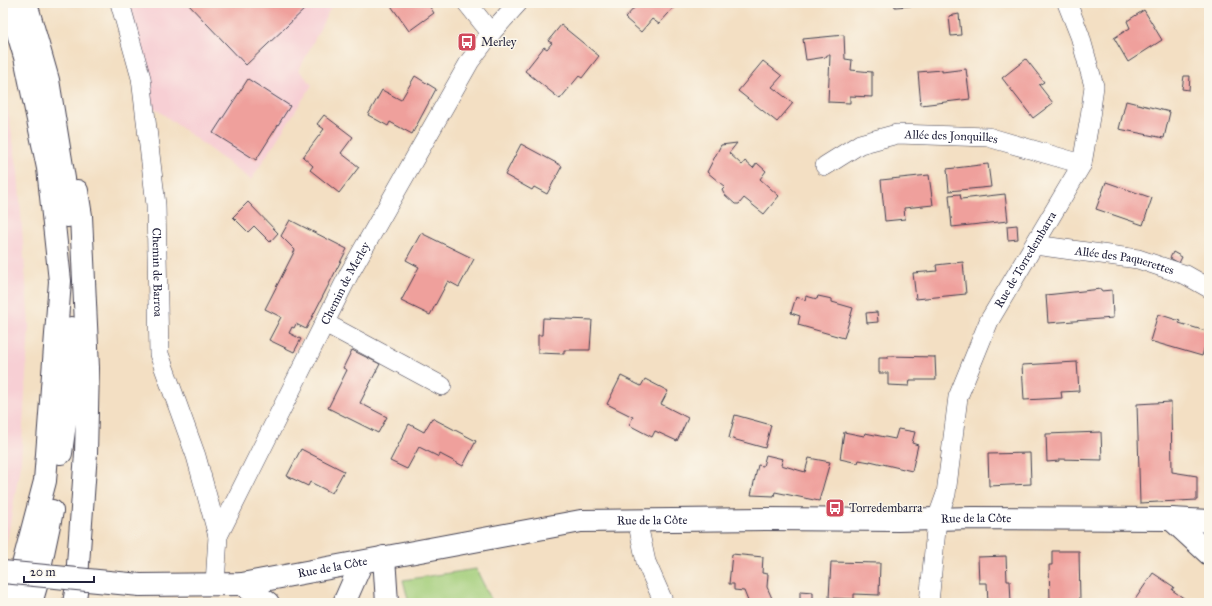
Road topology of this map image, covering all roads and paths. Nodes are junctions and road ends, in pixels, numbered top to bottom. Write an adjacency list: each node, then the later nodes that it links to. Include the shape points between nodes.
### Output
1 (9, 3): 26 (main road, via 25,57 48,168 60,281 45,481)
2 (26, 3): 27 (main road, via 48,80 65,185 72,311 67,408 61,454 54,499)
3 (37, 3): 28 (main road, via 54,59 81,224 88,368 86,453)
4 (120, 3): 19 (street, Chemin de Barroa, via 141,78 155,198 159,354 196,456)
5 (467, 3): 8 (street)
6 (518, 3): 8 (street, Chemin de Merley)
7 (1066, 3): 9 (street, Rue de Torredembarra, via 1080,36 1094,86)
8 (491, 33): 13 (street, Chemin de Merley, via 470,61 349,274)
9 (1082, 164): 10 (street, Allée des Jonquilles, via 988,137 897,134 860,144); 11 (street, Rue de Torredembarra)
10 (825, 166)
11 (1035, 245): 12 (street, Allée des Paquerettes, via 1138,259 1186,275); 15 (street, Rue de Torredembarra, via 989,321 958,397 946,494)
12 (1209, 288)
13 (324, 323): 14 (street); 19 (street, Chemin de Merley)
14 (442, 386)
15 (937, 519): 16 (main road, Rue de la Côte); 17 (main road, Rue de la Côte); 33 (street, Rue de Torredembarra)
16 (1171, 519): 18 (main road, Rue de la Côte); 20 (main road)
17 (637, 520): 21 (main road, Rue de la Côte, via 581,521); 32 (street, via 646,562)
18 (1209, 521)
19 (218, 536): 24 (street, Chemin de Merley)
20 (1209, 554)
21 (384, 557): 22 (main road, Rue de la Côte); 31 (main road)
22 (362, 562): 25 (main road, Rue de la Côte); 30 (main road)
23 (3, 572): 24 (main road, Rue de la Côte, bridge, via 140,585)
24 (215, 584): 25 (main road, Rue de la Côte)
25 (242, 584): 29 (main road)
26 (14, 603)
27 (31, 603)
28 (74, 603)
29 (268, 603)
30 (344, 603)
31 (386, 603)
32 (664, 603)
33 (929, 603)

